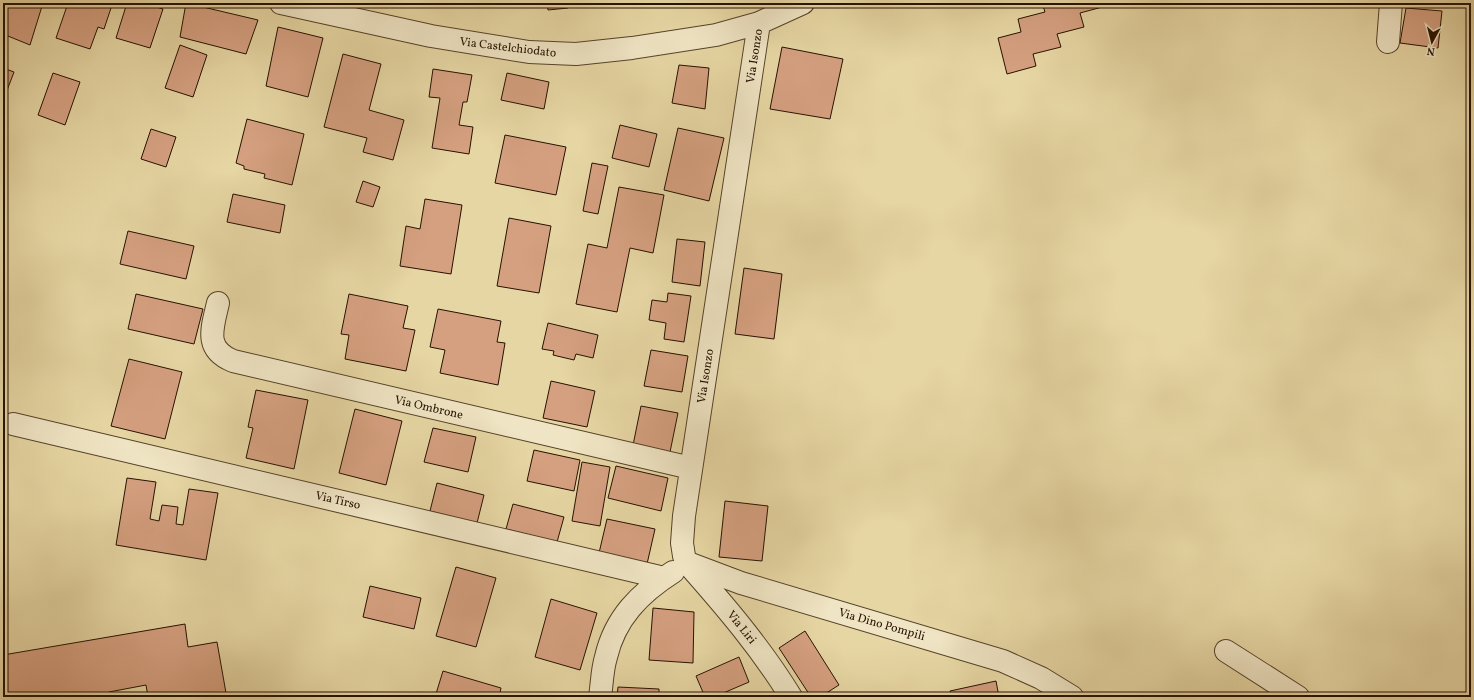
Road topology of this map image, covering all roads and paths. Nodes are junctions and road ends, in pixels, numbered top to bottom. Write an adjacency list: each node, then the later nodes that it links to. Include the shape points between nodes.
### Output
1 (281, 3): 4 (street, Via Castelchiodato, via 431,36 543,54 596,53 680,41 716,35)
2 (803, 3): 4 (street, Via Castelchiodato)
3 (1391, 3): 5 (street)
4 (759, 23): 8 (street, Via Isonzo)
5 (1388, 42)
6 (218, 303): 8 (street, Via Ombrone, via 213,326 214,347 222,356 234,361)
7 (12, 424): 10 (street, Via Tirso)
8 (691, 468): 9 (street, Via Isonzo, via 682,543)
9 (687, 563): 10 (street); 13 (street, Via Liri, via 746,632); 14 (street, Via Dino Pompili, via 741,582 1003,660 1041,678)
10 (664, 578): 12 (street, via 638,599 616,628 605,659)
11 (1226, 651): 15 (street)
12 (600, 697)
13 (791, 697)
14 (1072, 697)
15 (1298, 697)

